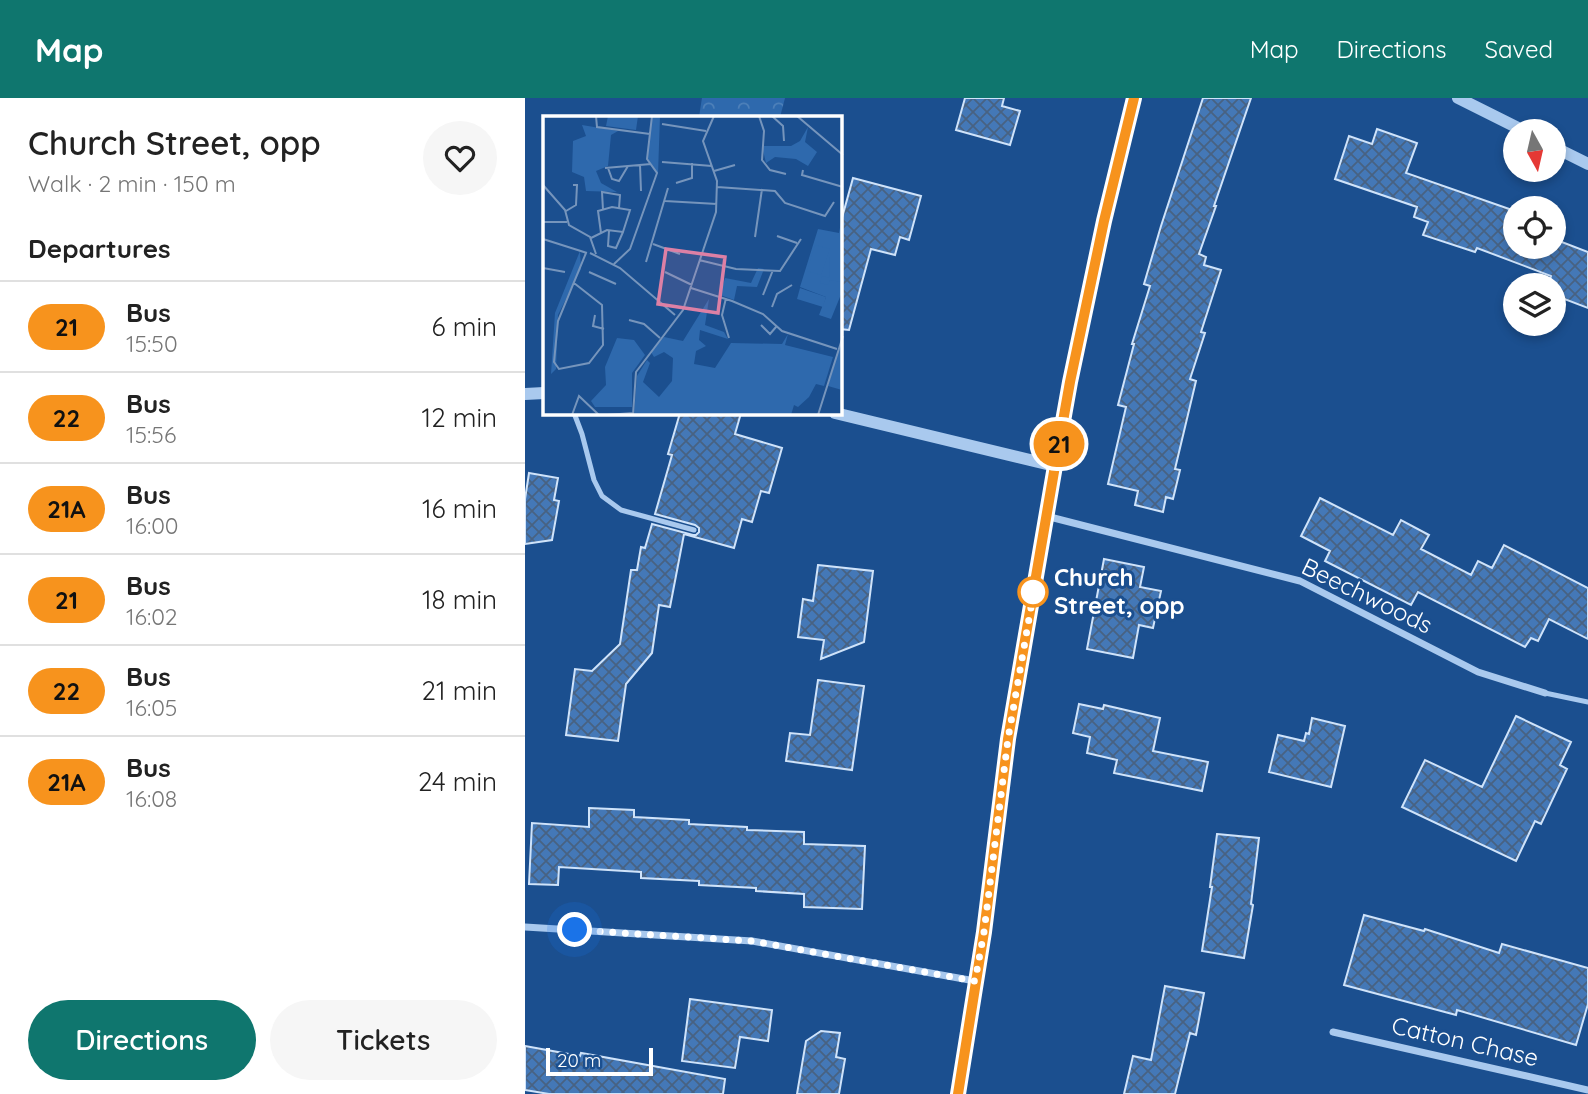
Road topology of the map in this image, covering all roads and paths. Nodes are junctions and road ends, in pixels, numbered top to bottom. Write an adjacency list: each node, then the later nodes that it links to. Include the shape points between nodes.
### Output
1 (1133, 98): 10 (street)
2 (1458, 98): 3 (street)
3 (1503, 120)
4 (1566, 153): 5 (street)
5 (1588, 164)
6 (543, 393): 7 (street)
7 (525, 394)
8 (575, 415): 12 (lane, via 602,496 621,510)
9 (842, 415): 10 (street)
10 (1055, 466): 11 (street)
11 (1046, 516): 13 (street, Beechwoods, via 1300,581 1478,672); 16 (street, via 1008,739)
12 (694, 530)
13 (1545, 693): 14 (lane)
14 (1588, 702)
15 (525, 927): 16 (street, via 752,941)
16 (975, 981): 19 (street)
17 (1333, 1032): 18 (street, Catton Chase)
18 (1588, 1090)
19 (958, 1094)

